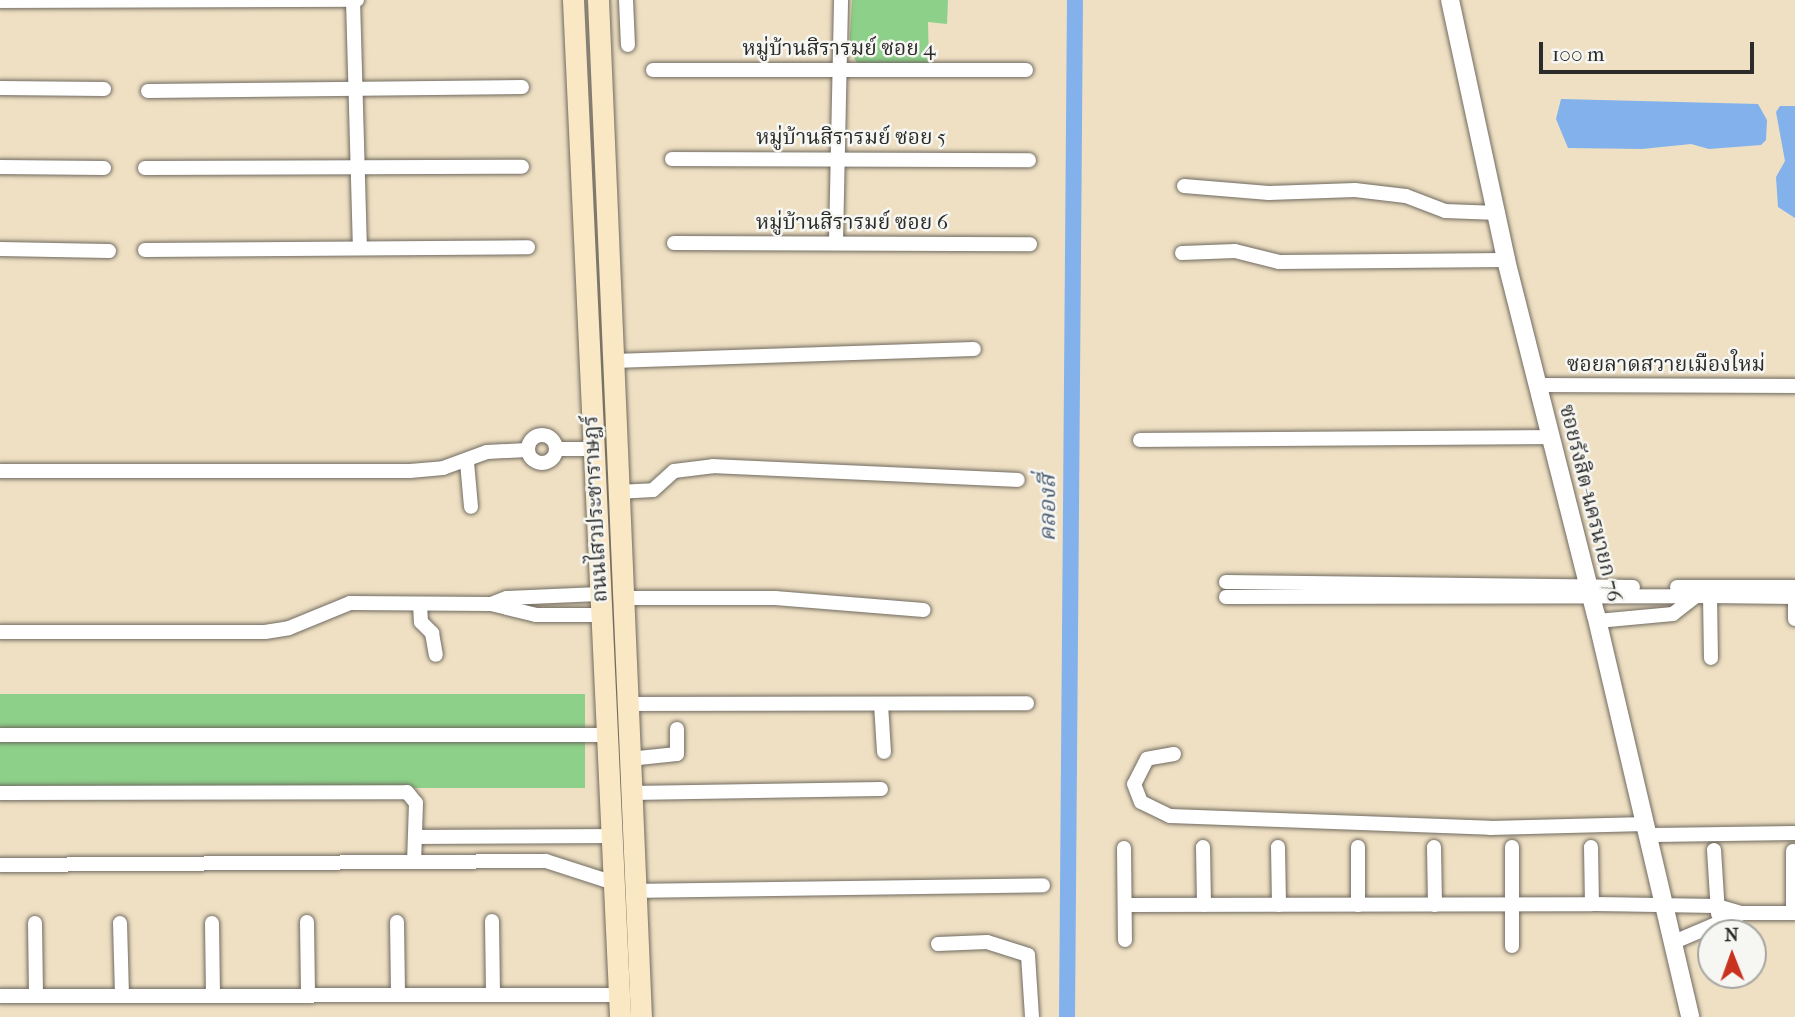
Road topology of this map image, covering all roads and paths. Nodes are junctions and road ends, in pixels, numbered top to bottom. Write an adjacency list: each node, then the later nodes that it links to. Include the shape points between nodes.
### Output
1 (124, 0): 2 (street); 8 (street)
2 (355, 0): 14 (street)
3 (573, 0): 19 (main road, ถนนไสวประชาราษฎร์)
4 (598, 0): 18 (main road, ถนนไสวประชาราษฎร์)
5 (626, 0): 9 (street)
6 (841, 0): 10 (street)
7 (1450, 0): 29 (street, ซอยรังสิต-นครนายก 76)
8 (0, 1)
9 (628, 45)
10 (838, 68): 11 (street, หมู่บ้านสิรารมย์ ซอย 4); 12 (street, หมู่บ้านสิรารมย์ ซอย 4); 20 (street)
11 (1026, 70)
12 (653, 71)
13 (522, 86): 14 (street)
14 (355, 87): 17 (street); 24 (street)
15 (0, 89): 16 (street)
16 (104, 89)
17 (148, 91)
18 (604, 149): 19 (main road); 41 (main road, ถนนไสวประชาราษฎร์)
19 (579, 151): 47 (main road, ถนนไสวประชาราษฎร์)
20 (837, 157): 21 (street, หมู่บ้านสิรารมย์ ซอย 5); 22 (street, หมู่บ้านสิรารมย์ ซอย 5); 30 (street)
21 (671, 159)
22 (1029, 160)
23 (0, 167): 26 (street)
24 (355, 167): 25 (street); 27 (street); 33 (street)
25 (522, 167)
26 (104, 168)
27 (145, 168)
28 (1184, 186): 29 (street, via 1269,193 1355,190 1406,196 1445,211)
29 (1497, 212): 39 (street, ซอยรังสิต-นครนายก 76)
30 (836, 241): 31 (street, หมู่บ้านสิรารมย์ ซอย 6); 32 (street, หมู่บ้านสิรารมย์ ซอย 6)
31 (674, 243)
32 (1030, 244)
33 (360, 247): 34 (street); 36 (street)
34 (528, 247)
35 (0, 249): 37 (street)
36 (145, 250)
37 (109, 251)
38 (1182, 253): 39 (street, via 1235,251 1279,261)
39 (1506, 260): 42 (street, ซอยรังสิต-นครนายก 76)
40 (974, 349): 41 (street)
41 (613, 361): 52 (main road, ถนนไสวประชาราษฎร์)
42 (1538, 385): 43 (street, ซอยลาดสวายเมืองใหม่); 44 (street, ซอยรังสิต-นครนายก 76)
43 (1795, 386)
44 (1551, 437): 45 (street); 56 (street, ซอยรังสิต-นครนายก 76)
45 (1140, 440)
46 (556, 449): 47 (street); 48 (street, via 552,459 542,464 532,460); 48 (street, via 552,439 541,435 531,439)
47 (592, 449): 63 (main road, ถนนไสวประชาราษฎร์)
48 (527, 450): 49 (street, via 486,452)
49 (467, 461): 50 (street, via 410,471); 53 (street)
50 (0, 471)
51 (1018, 480): 52 (street, via 700,466 674,471 653,490)
52 (617, 492): 60 (main road, ถนนไสวประชาราษฎร์)
53 (471, 507)
54 (1226, 582): 56 (street)
55 (1795, 586): 56 (street)
56 (1590, 593): 57 (street); 58 (street); 66 (street, ซอยรังสิต-นครนายก 76)
57 (1703, 596): 59 (street); 66 (street, via 1673,614); 69 (street)
58 (1226, 597)
59 (1795, 597): 65 (street)
60 (622, 598): 64 (street, via 775,598); 71 (main road, ถนนไสวประชาราษฎร์)
61 (420, 604): 62 (street); 67 (street, via 335,606 289,628 265,632); 68 (street, via 421,622 432,634)
62 (491, 604): 63 (street, via 507,598); 63 (street, via 536,615)
63 (600, 605): 75 (main road, ถนนไสวประชาราษฎร์)
64 (924, 610)
65 (1795, 619)
66 (1597, 621): 82 (street, ซอยรังสิต-นครนายก 76)
67 (0, 632)
68 (436, 656)
69 (1710, 658)
70 (1027, 703): 72 (street)
71 (627, 704): 72 (street); 78 (main road, ถนนไสวประชาราษฎร์)
72 (881, 704): 76 (street)
73 (677, 729): 78 (street, via 677,754)
74 (0, 735): 75 (street)
75 (606, 735): 85 (main road, ถนนไสวประชาราษฎร์)
76 (884, 752)
77 (1174, 754): 82 (street, via 1147,759 1134,784 1141,802 1170,816)
78 (629, 759): 81 (main road, ถนนไสวประชาราษฎร์)
79 (881, 789): 81 (street)
80 (0, 793): 86 (street, via 407,792 416,803)
81 (631, 793): 101 (main road, ถนนไสวประชาราษฎร์)
82 (1647, 830): 83 (street); 110 (street, ซอยรังสิต-นครนายก 76)
83 (1795, 833)
84 (499, 836): 85 (street); 86 (street); 96 (street)
85 (611, 836): 99 (main road, ถนนไสวประชาราษฎร์)
86 (416, 837): 97 (street)
87 (1203, 847): 104 (street)
88 (1278, 847): 105 (street)
89 (1358, 847): 106 (street)
90 (1434, 847): 107 (street)
91 (1512, 847): 108 (street)
92 (1591, 847): 102 (street)
93 (1124, 848): 103 (street)
94 (1714, 850): 109 (street)
95 (1793, 851): 112 (street)
96 (497, 860): 97 (street); 99 (street, via 552,863)
97 (414, 862): 98 (street)
98 (0, 865)
99 (614, 883): 131 (main road, ถนนไสวประชาราษฎร์)
100 (1043, 885): 101 (street)
101 (635, 891): 135 (main road, ถนนไสวประชาราษฎร์)
102 (1592, 904): 108 (street); 110 (street)
103 (1125, 905): 104 (street); 122 (street)
104 (1204, 905): 105 (street)
105 (1279, 905): 106 (street)
106 (1358, 905): 107 (street)
107 (1435, 905): 108 (street)
108 (1513, 905): 125 (street)
109 (1717, 906): 110 (street); 111 (street); 113 (street)
110 (1666, 907): 123 (street, ซอยรังสิต-นครนายก 76)
111 (1742, 913): 112 (street); 114 (street)
112 (1794, 913)
113 (1719, 919)
114 (1727, 919)
115 (492, 921): 128 (street)
116 (307, 922): 126 (street)
117 (397, 922): 127 (street)
118 (34, 923): 133 (street)
119 (120, 923): 129 (street)
120 (212, 923): 130 (street)
121 (1697, 932): 123 (street)
122 (1125, 940)
123 (1674, 942): 137 (street, ซอยรังสิต-นครนายก 76)
124 (938, 944): 136 (street, via 987,942 1028,955)
125 (1512, 946)
126 (308, 994): 127 (street); 130 (street)
127 (398, 994): 128 (street)
128 (493, 994): 131 (street)
129 (122, 995): 130 (street); 133 (street)
130 (213, 995)
131 (619, 995): 134 (main road, ถนนไสวประชาราษฎร์)
132 (0, 996): 133 (street)
133 (36, 996)
134 (620, 1017)
135 (641, 1017)
136 (1032, 1017)
137 (1690, 1017)

